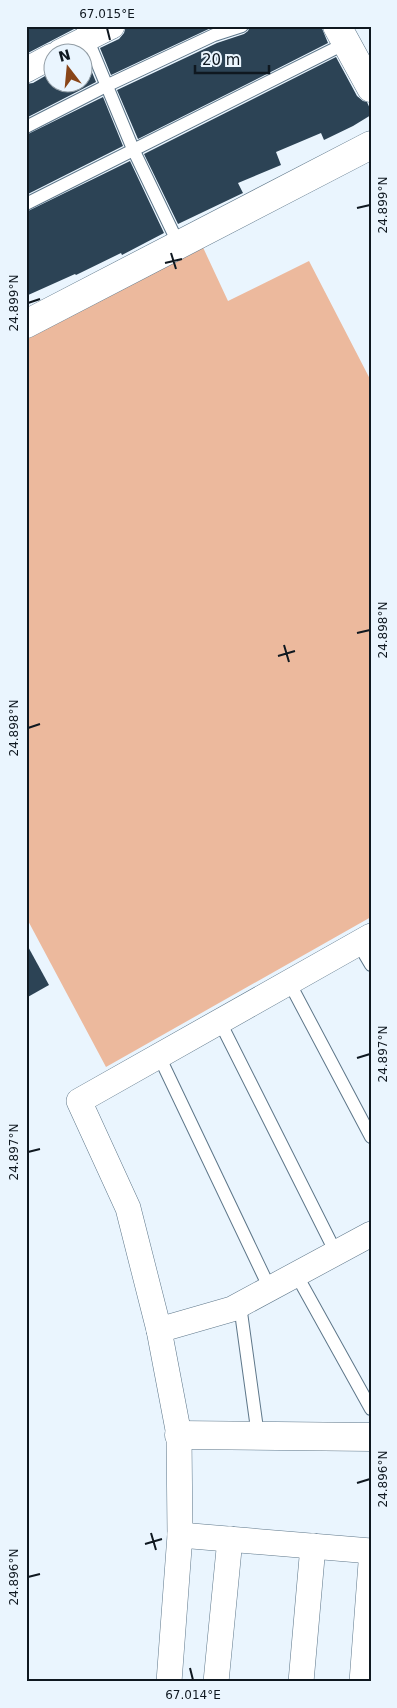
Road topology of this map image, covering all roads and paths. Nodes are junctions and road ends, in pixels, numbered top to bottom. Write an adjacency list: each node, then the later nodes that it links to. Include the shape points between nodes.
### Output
1 (112, 26): 3 (street)
2 (242, 26): 8 (lane, via 214,35)
3 (84, 32): 5 (street); 8 (lane)
4 (342, 35): 9 (street); 12 (lane)
5 (72, 42)
6 (42, 61): 7 (street)
7 (26, 70)
8 (106, 86): 10 (lane); 12 (lane)
9 (371, 88)
10 (26, 127)
11 (371, 146): 14 (street)
12 (133, 150): 13 (lane); 14 (lane)
13 (26, 204)
14 (179, 244): 15 (street)
15 (26, 324)
16 (365, 939): 17 (lane); 18 (street)
17 (371, 966)
18 (289, 982): 19 (street); 21 (lane)
19 (220, 1022): 20 (street); 23 (lane)
20 (159, 1056): 25 (lane); 27 (street, via 79,1101 128,1208)
21 (371, 1137)
22 (369, 1240): 23 (street)
23 (336, 1253): 24 (street)
24 (296, 1274): 25 (street); 28 (lane)
25 (270, 1289): 26 (street)
26 (240, 1305): 27 (street); 30 (lane)
27 (159, 1330): 29 (street)
28 (371, 1409)
29 (179, 1435): 30 (street); 32 (street)
30 (258, 1436): 31 (street)
31 (371, 1437)
32 (180, 1535): 33 (street); 37 (street)
33 (230, 1540): 34 (street); 38 (street)
34 (312, 1546): 35 (street); 39 (street)
35 (371, 1551)
36 (371, 1563): 40 (street)
37 (169, 1682)
38 (216, 1682)
39 (301, 1682)
40 (362, 1682)

